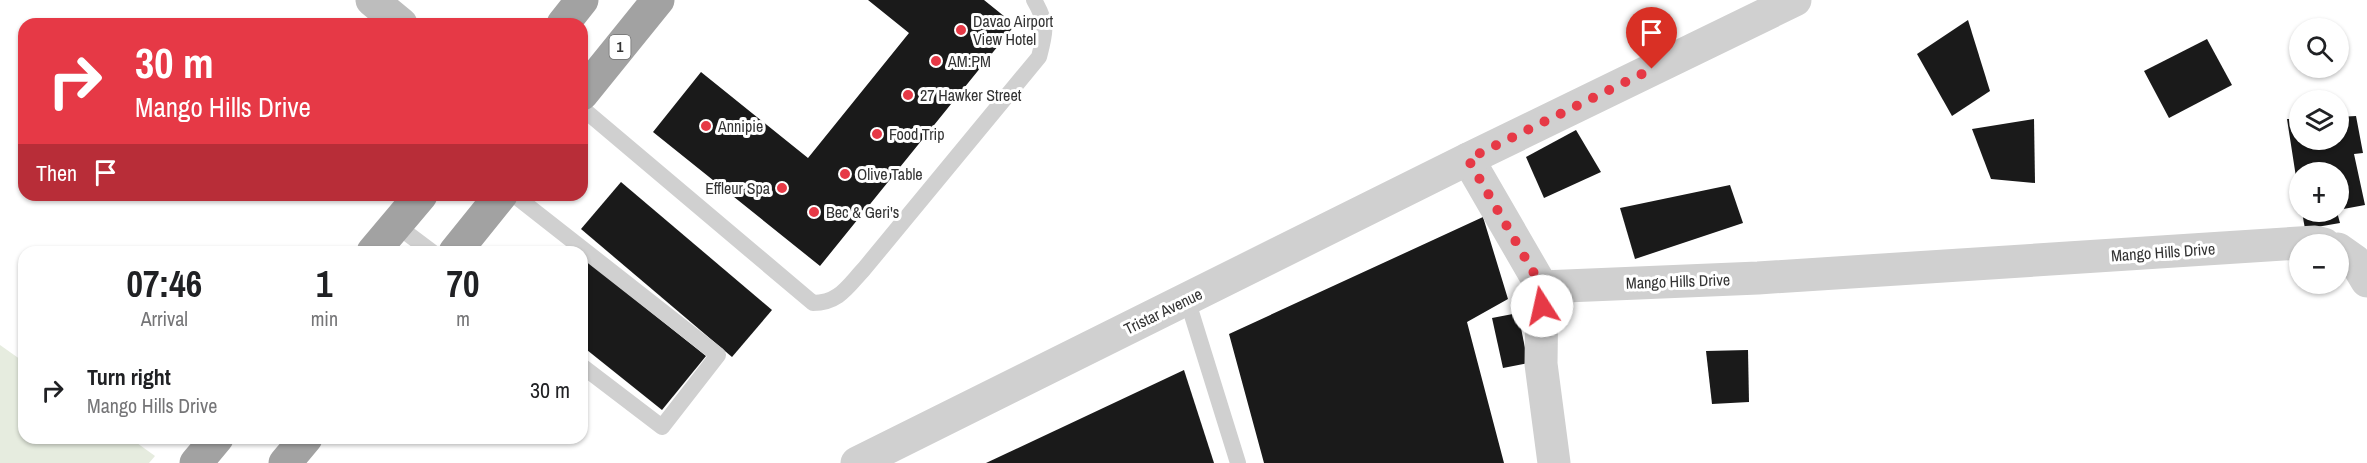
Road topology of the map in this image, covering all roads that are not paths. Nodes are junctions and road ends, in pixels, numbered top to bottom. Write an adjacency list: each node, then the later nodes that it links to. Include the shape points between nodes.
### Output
1 (372, 0): 6 (main road)
2 (582, 0): 7 (highway)
3 (658, 0): 8 (highway, 1)
4 (1034, 0): 9 (lane, via 1046,30 1039,57 864,269 836,299 824,303 813,303)
5 (1795, 0): 10 (street)
6 (394, 18)
7 (568, 18)
8 (588, 87)
9 (588, 113)
10 (1468, 159): 23 (street); 24 (street, Tristar Avenue)
11 (416, 201): 14 (highway)
12 (496, 201): 18 (highway)
13 (522, 201): 19 (lane)
14 (396, 225): 16 (highway); 17 (lane)
15 (2289, 244): 23 (street, Mango Hills Drive, via 1758,278)
16 (378, 246)
17 (424, 246)
18 (460, 246)
19 (579, 246)
20 (588, 253): 25 (lane, via 718,355 662,427)
21 (2349, 257): 22 (street)
22 (2367, 280)
23 (1542, 287): 32 (street, via 1542,364)
24 (1187, 299): 30 (street, Tristar Avenue); 31 (lane)
25 (588, 371)
26 (212, 444): 28 (highway)
27 (301, 444): 29 (highway)
28 (196, 463)
29 (285, 463)
30 (857, 463)
31 (1238, 463)
32 (1554, 463)

